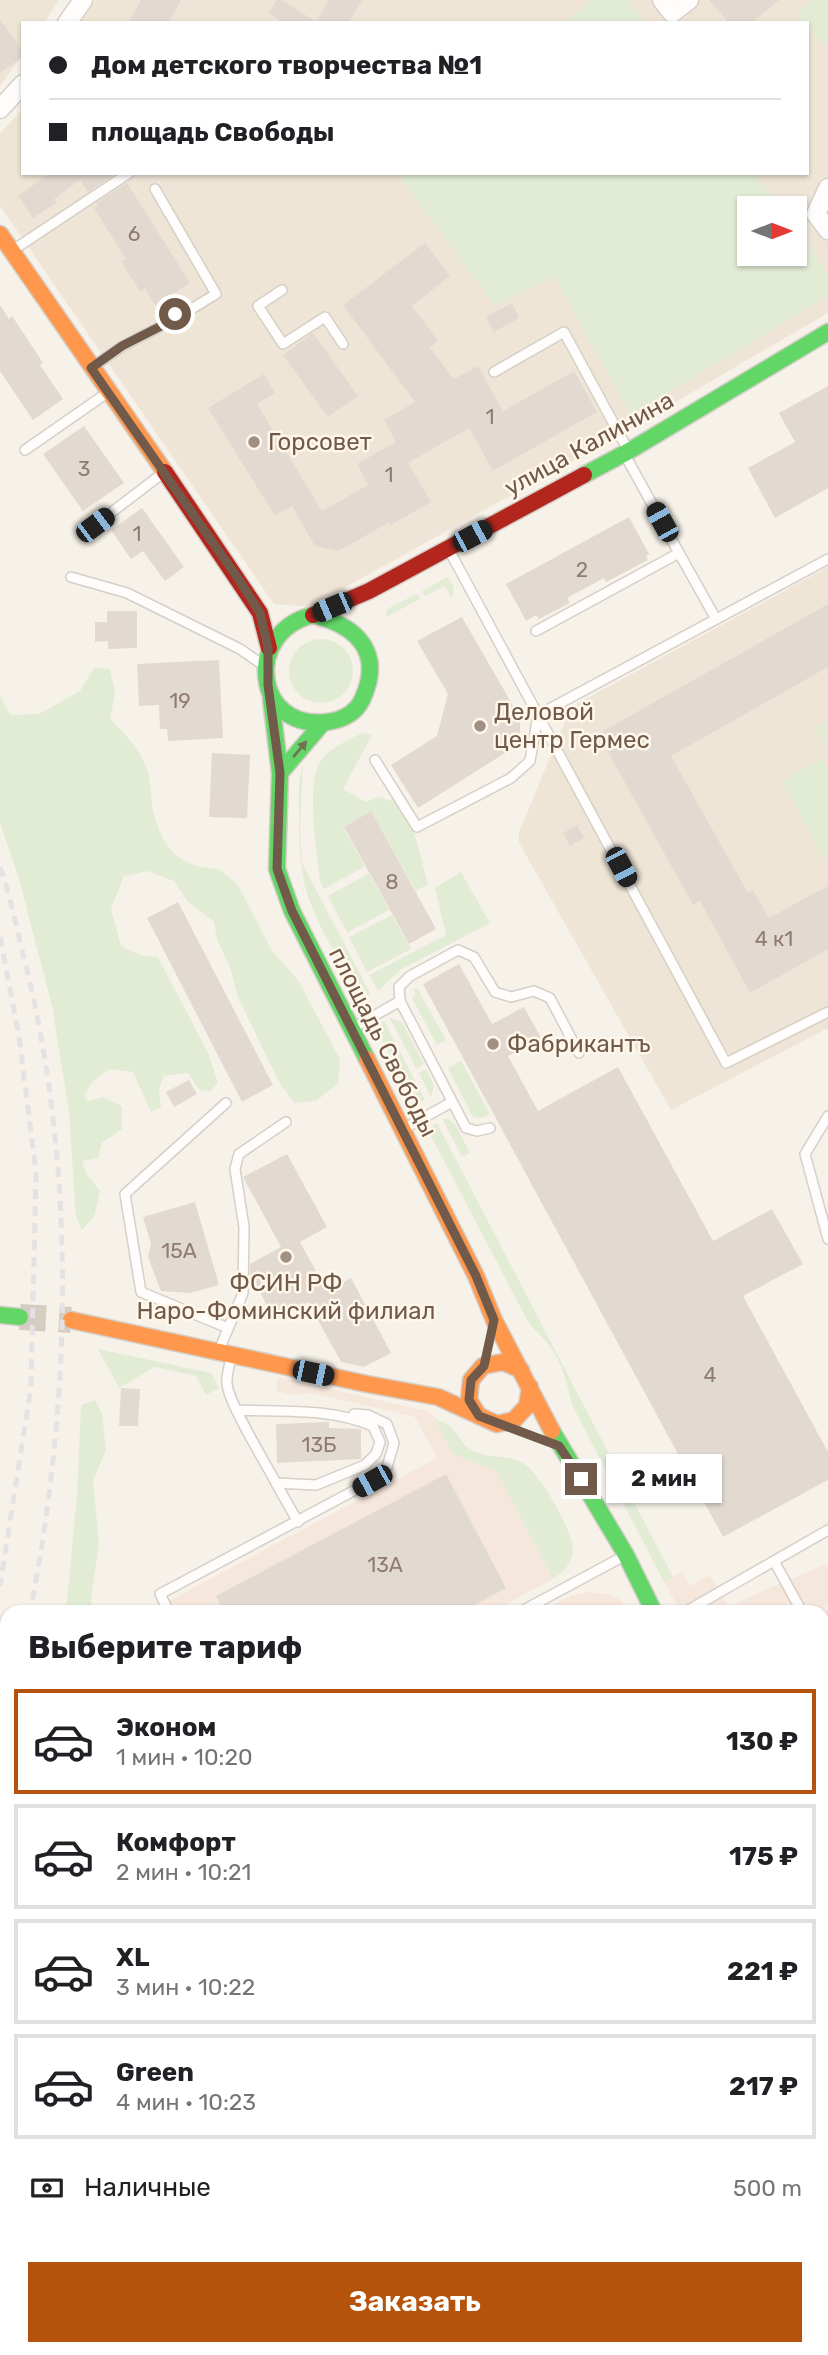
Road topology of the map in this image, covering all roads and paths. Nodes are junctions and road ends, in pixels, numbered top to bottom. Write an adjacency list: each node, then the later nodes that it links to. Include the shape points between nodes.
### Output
1 (82, 0): 4 (street)
2 (662, 0): 3 (street, via 672,13)
3 (689, 0)
4 (68, 21)
5 (21, 86): 6 (street)
6 (0, 110)
7 (126, 175): 12 (lane)
8 (828, 188): 10 (street, via 816,214)
9 (155, 189): 16 (lane, via 216,294 175,314)
10 (828, 230)
11 (0, 234): 12 (main road)
12 (11, 251): 16 (main road)
13 (282, 290): 15 (lane, via 258,306 283,344 325,317)
14 (828, 332): 20 (main road, улица Калинина)
15 (343, 344)
16 (91, 368): 18 (main road)
17 (494, 372): 20 (lane, via 564,332)
18 (108, 392): 19 (lane); 21 (main road)
19 (24, 450)
20 (626, 453): 23 (main road, улица Калинина); 24 (lane)
21 (164, 473): 22 (lane); 28 (main road)
22 (95, 525)
23 (448, 549): 27 (main road, улица Калинина); 36 (lane)
24 (679, 553): 30 (lane); 32 (lane)
25 (828, 558): 30 (lane)
26 (71, 577): 34 (lane, via 127,593 240,649)
27 (369, 591): 29 (main road, улица Калинина); 31 (main road)
28 (260, 613): 29 (main road); 33 (main road)
29 (307, 616): 31 (main road); 33 (main road, via 283,628)
30 (716, 619): 36 (lane)
31 (360, 623): 37 (main road, via 370,681 354,712)
32 (536, 631)
33 (268, 648): 34 (main road)
34 (267, 668): 35 (main road)
35 (271, 699): 37 (main road, via 297,721); 39 (main road, площадь Свободы)
36 (538, 715): 38 (lane, via 530,761 511,778 417,827); 41 (lane, via 726,1063)
37 (321, 725): 39 (main road, one-way to 37)
38 (375, 760)
39 (280, 773): 42 (main road, площадь Свободы, via 277,869 292,911)
40 (400, 1001): 42 (lane); 43 (lane, via 399,987 410,976 458,950 474,957 495,992 511,997 534,991 550,998); 44 (lane)
41 (828, 1012)
42 (351, 1029): 49 (main road, площадь Свободы)
43 (579, 1053)
44 (452, 1102): 48 (lane, via 466,1128); 49 (lane)
45 (226, 1103): 55 (lane, via 125,1194 141,1292)
46 (828, 1116): 50 (lane, via 805,1154)
47 (286, 1122): 55 (lane, via 239,1154 235,1169 244,1227 243,1293)
48 (490, 1128)
49 (402, 1130): 54 (main road, площадь Свободы)
50 (828, 1239)
51 (0, 1315): 52 (main road)
52 (20, 1317)
53 (71, 1320): 56 (main road)
54 (494, 1320): 57 (main road); 58 (main road, площадь Свободы)
55 (229, 1328): 56 (lane)
56 (225, 1354): 61 (main road); 62 (lane, via 227,1383)
57 (484, 1366): 58 (main road, via 503,1362); 59 (main road)
58 (521, 1370): 60 (main road, площадь Свободы)
59 (471, 1380): 61 (main road); 64 (main road, via 469,1400)
60 (530, 1387): 65 (main road, via 521,1413); 66 (main road, площадь Свободы)
61 (438, 1397): 64 (main road)
62 (238, 1410): 63 (lane); 67 (lane)
63 (316, 1412): 67 (lane, via 373,1426 380,1441 376,1454 365,1465 316,1485); 68 (lane, via 368,1415 387,1424 394,1443 387,1467 372,1481)
64 (479, 1416): 65 (main road)
65 (497, 1424): 66 (main road)
66 (559, 1446): 70 (main road, площадь Свободы)
67 (276, 1483): 68 (lane)
68 (298, 1522): 72 (lane, via 160,1594)
69 (828, 1530): 71 (lane)
70 (626, 1555): 73 (lane); 74 (main road, площадь Свободы)
71 (774, 1561): 75 (lane); 76 (lane)
72 (166, 1605)
73 (533, 1605)
74 (651, 1605)
75 (697, 1605)
76 (798, 1605)

